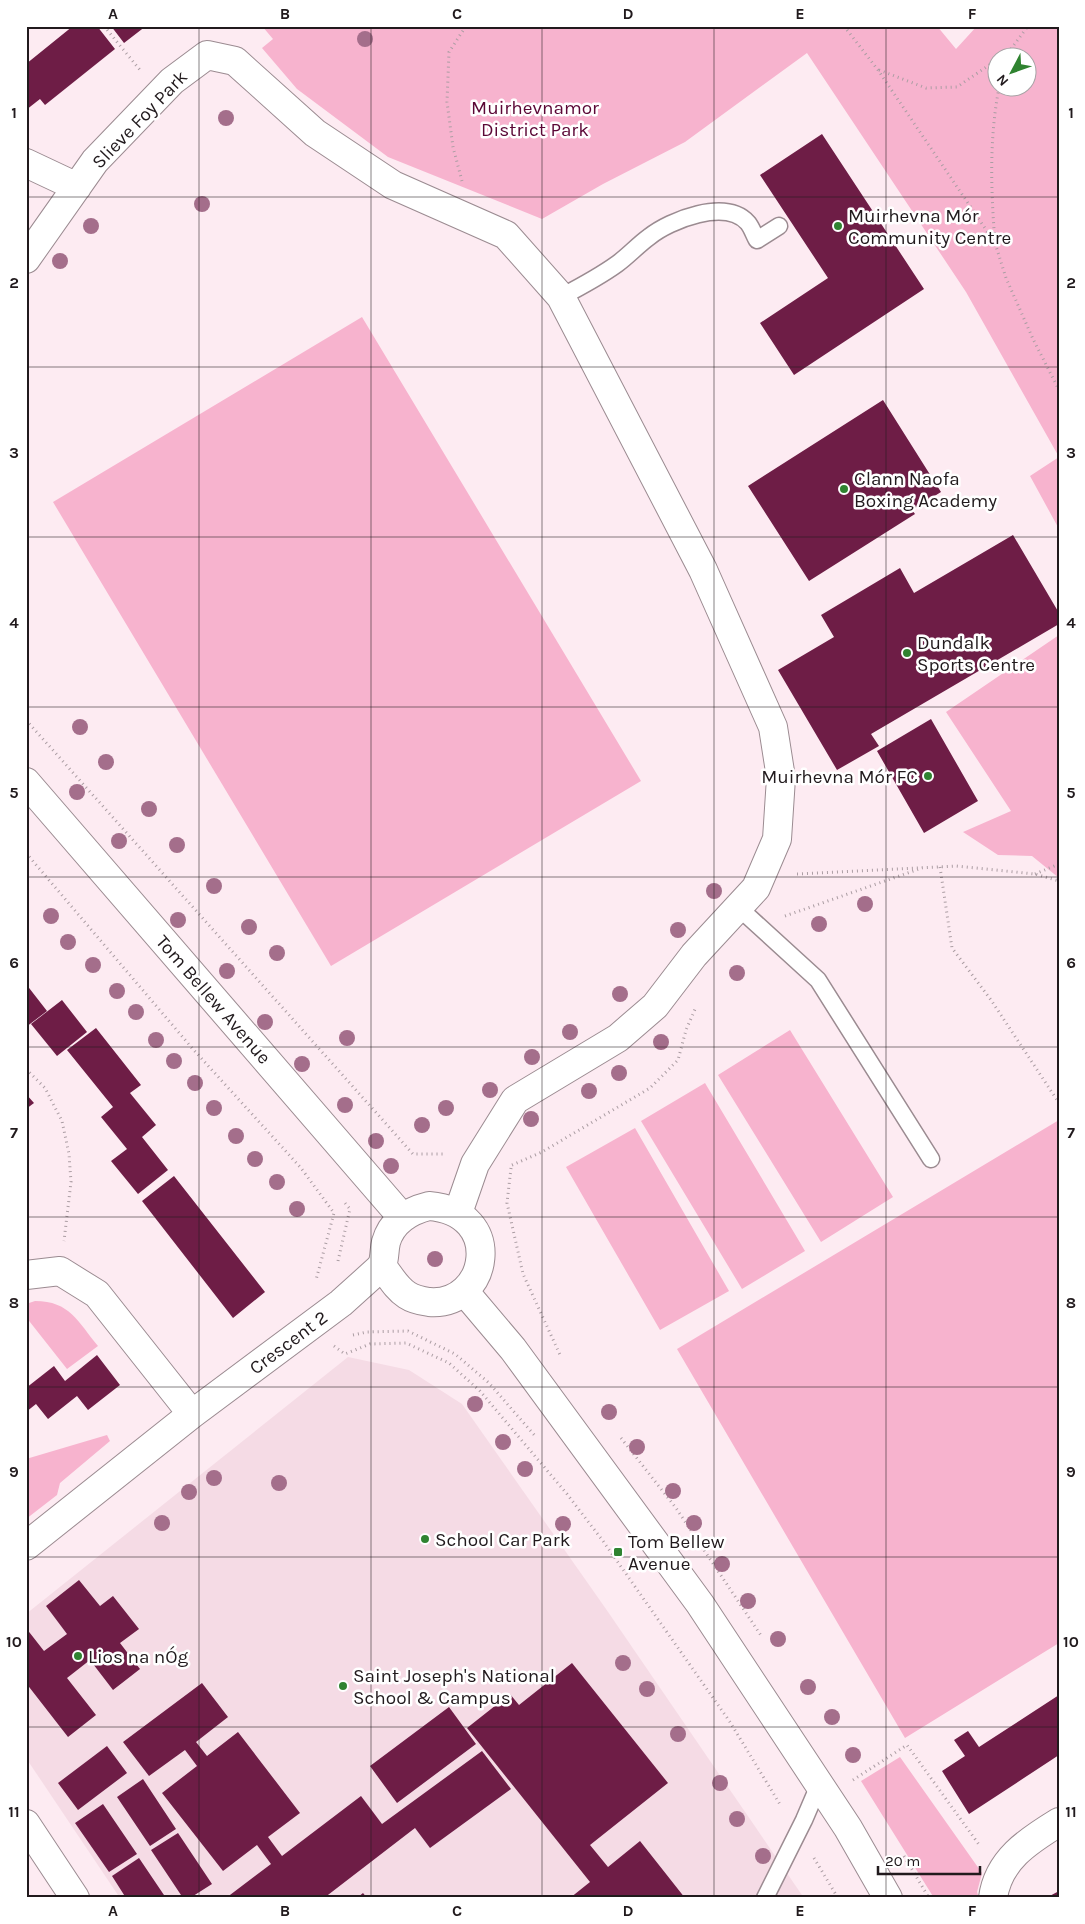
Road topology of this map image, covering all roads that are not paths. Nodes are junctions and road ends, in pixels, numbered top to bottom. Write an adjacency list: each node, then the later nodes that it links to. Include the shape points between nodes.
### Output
1 (26, 162): 2 (street, Slieve Foy Park)
2 (77, 187): 4 (street, Slieve Foy Park); 5 (street, Slieve Foy Park, via 95,161 172,81 207,55 235,61 315,133 393,185 506,235)
3 (779, 226): 5 (lane, via 757,240 748,223 735,215 724,212 697,214 664,227 618,263)
4 (26, 259)
5 (561, 297): 7 (street, via 703,570 773,727 781,778 777,839)
6 (26, 782): 10 (street, Tom Bellew Avenue)
7 (747, 898): 8 (lane, via 760,927 818,980); 9 (street, via 694,955 655,1006 618,1038 515,1100 475,1164)
8 (931, 1159)
9 (458, 1213): 10 (street, via 429,1206 415,1209); 13 (street, via 478,1236 481,1251 480,1266)
10 (402, 1217): 11 (street, via 386,1243)
11 (382, 1266): 13 (street, via 408,1296 422,1301 437,1303); 14 (street, Crescent 2, via 319,1319)
12 (26, 1274): 14 (street, via 60,1271 97,1294)
13 (464, 1291): 16 (street, via 513,1349 700,1604)
14 (192, 1414): 15 (street, Crescent 2)
15 (26, 1546)
16 (824, 1791): 21 (lane, via 797,1831); 22 (street)
17 (1059, 1822): 19 (street, via 1007,1861)
18 (26, 1824): 20 (street)
19 (997, 1886)
20 (75, 1898)
21 (765, 1898)
22 (888, 1898)

